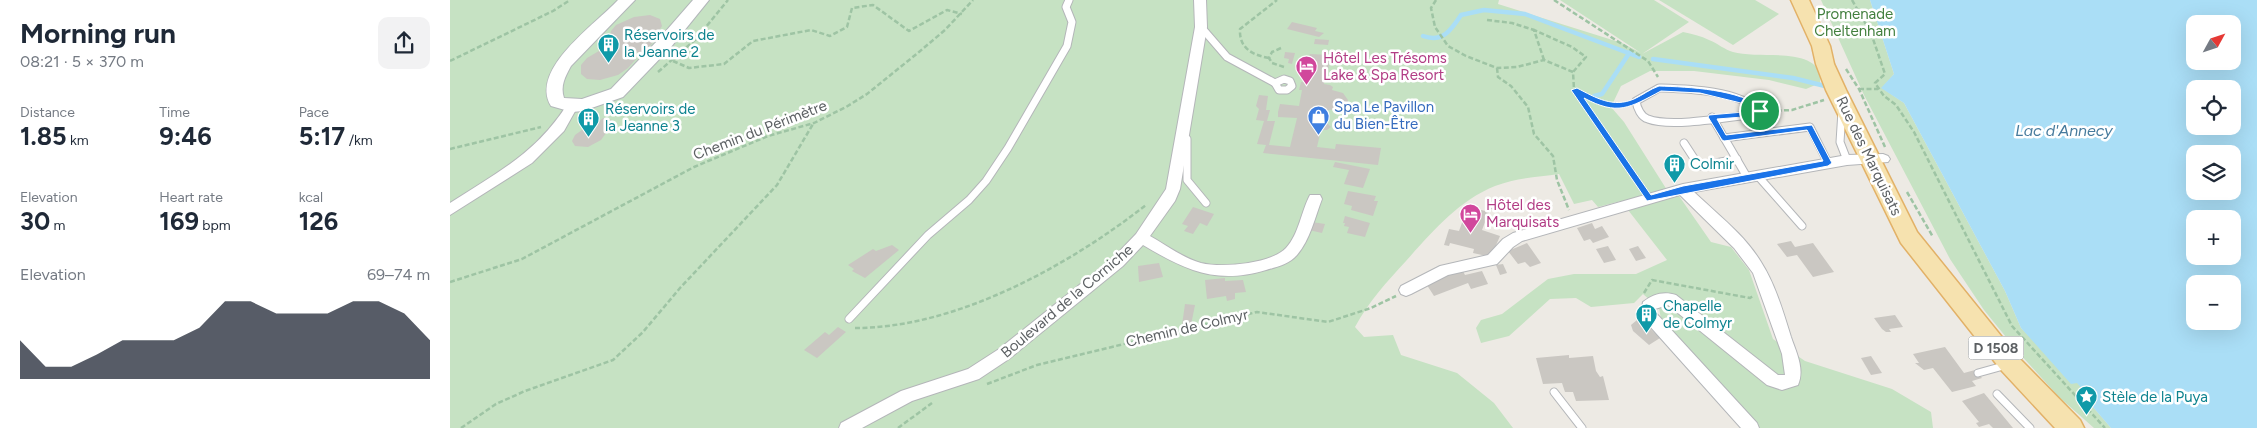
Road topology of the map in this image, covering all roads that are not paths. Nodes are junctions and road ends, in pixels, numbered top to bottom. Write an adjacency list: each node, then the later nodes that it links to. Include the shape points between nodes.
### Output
1 (627, 0): 11 (main road, via 557,74 553,82 554,98 561,104)
2 (700, 0): 11 (main road, via 627,85 605,99)
3 (1069, 0): 27 (lane, via 1066,7 1072,22 1067,46 986,180 969,200 928,235)
4 (1200, 0): 6 (street, Boulevard de la Corniche)
5 (1800, 0): 7 (main road, Rue des Marquisats / D 1508)
6 (1201, 27): 8 (lane, via 1227,57); 10 (street, Boulevard de la Corniche)
7 (1820, 46): 9 (main road, Rue des Marquisats / D 1508); 15 (main road, Rue des Marquisats / D 1508, via 1836,66)
8 (1275, 83): 8 (lane, via 1276,88 1283,91 1292,84 1284,79)
9 (1835, 100): 15 (main road, Rue des Marquisats / D 1508); 17 (lane, via 1841,150)
10 (1188, 103): 22 (lane, via 1187,180); 25 (street, Boulevard de la Corniche, via 1170,197)
11 (572, 106): 23 (street, via 559,128 528,160)
12 (1712, 117): 12 (lane, via 1665,123 1646,119 1637,108 1636,101 1659,88 1700,90 1751,103 1760,111); 13 (lane)
13 (1724, 138): 16 (lane); 18 (lane, via 1810,127)
14 (1684, 143): 16 (lane, via 1699,166)
15 (1879, 156): 17 (street); 28 (main road, Rue des Marquisats / D 1508, via 1909,237)
16 (1736, 159): 19 (lane)
17 (1848, 160): 18 (street)
18 (1828, 163): 19 (street)
19 (1752, 176): 20 (street); 24 (lane)
20 (1683, 189): 26 (street, via 1518,237 1492,260 1445,270); 34 (street, via 1744,249 1756,266 1791,362 1792,380 1788,383 1773,380 1671,299 1659,299 1648,306 1652,319)
21 (1315, 199): 25 (street, via 1294,249 1274,262 1235,270 1203,269)
22 (1206, 203)
23 (450, 210)
24 (1802, 226)
25 (1141, 238): 32 (street, Boulevard de la Corniche, via 1118,262 988,366 907,396)
26 (1406, 290)
27 (849, 319)
28 (2010, 364): 29 (lane); 36 (main road, Rue des Marquisats / D 1508)
29 (1978, 373)
30 (1554, 392): 33 (lane)
31 (1997, 394): 35 (lane)
32 (847, 428)
33 (1582, 428)
34 (1752, 428)
35 (2030, 428)
36 (2071, 428)

